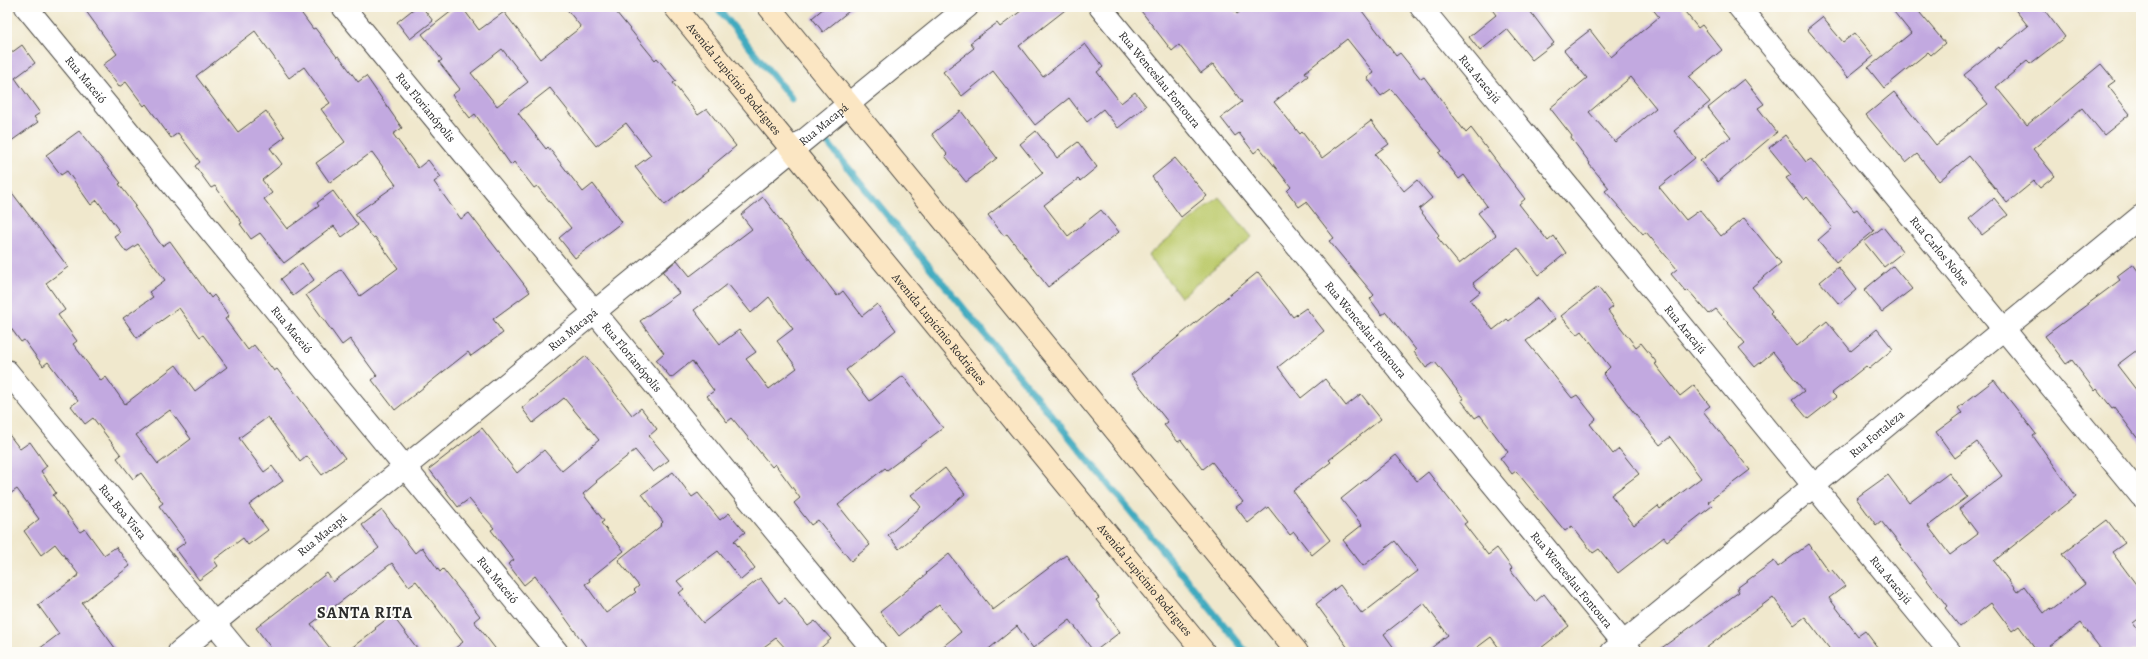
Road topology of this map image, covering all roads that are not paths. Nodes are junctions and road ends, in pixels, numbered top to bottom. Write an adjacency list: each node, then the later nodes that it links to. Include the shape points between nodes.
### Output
1 (26, 7): 15 (street, Rua Maceió)
2 (343, 7): 12 (street, Rua Florianópolis)
3 (675, 7): 10 (street, Avenida Lupicínio Rodrigues)
4 (769, 7): 9 (street)
5 (967, 7): 9 (street, Rua Macapá)
6 (1100, 7): 19 (street, Rua Wenceslau Fontoura)
7 (1421, 7): 16 (street, Rua Aracajú)
8 (1738, 7): 13 (street, Rua Carlos Nobre)
9 (848, 104): 10 (street, Rua Macapá); 25 (street)
10 (792, 150): 12 (street, Rua Macapá); 24 (street, Avenida Lupicínio Rodrigues)
11 (2141, 216): 13 (street, Rua Fortaleza)
12 (595, 312): 15 (street, Rua Macapá); 23 (street, Rua Florianópolis)
13 (2004, 329): 16 (street, Rua Fortaleza); 17 (street, Rua Carlos Nobre)
14 (7, 370): 18 (street, Rua Boa Vista)
15 (405, 467): 18 (street, Rua Macapá); 22 (street, Rua Maceió)
16 (1814, 486): 19 (street, Rua Fortaleza); 26 (street, Rua Aracajú)
17 (2141, 496)
18 (214, 623): 20 (street, Rua Macapá); 21 (street, Rua Boa Vista)
19 (1622, 649)
20 (179, 652)
21 (238, 652)
22 (558, 652)
23 (875, 652)
24 (1204, 652)
25 (1297, 652)
26 (1950, 652)

